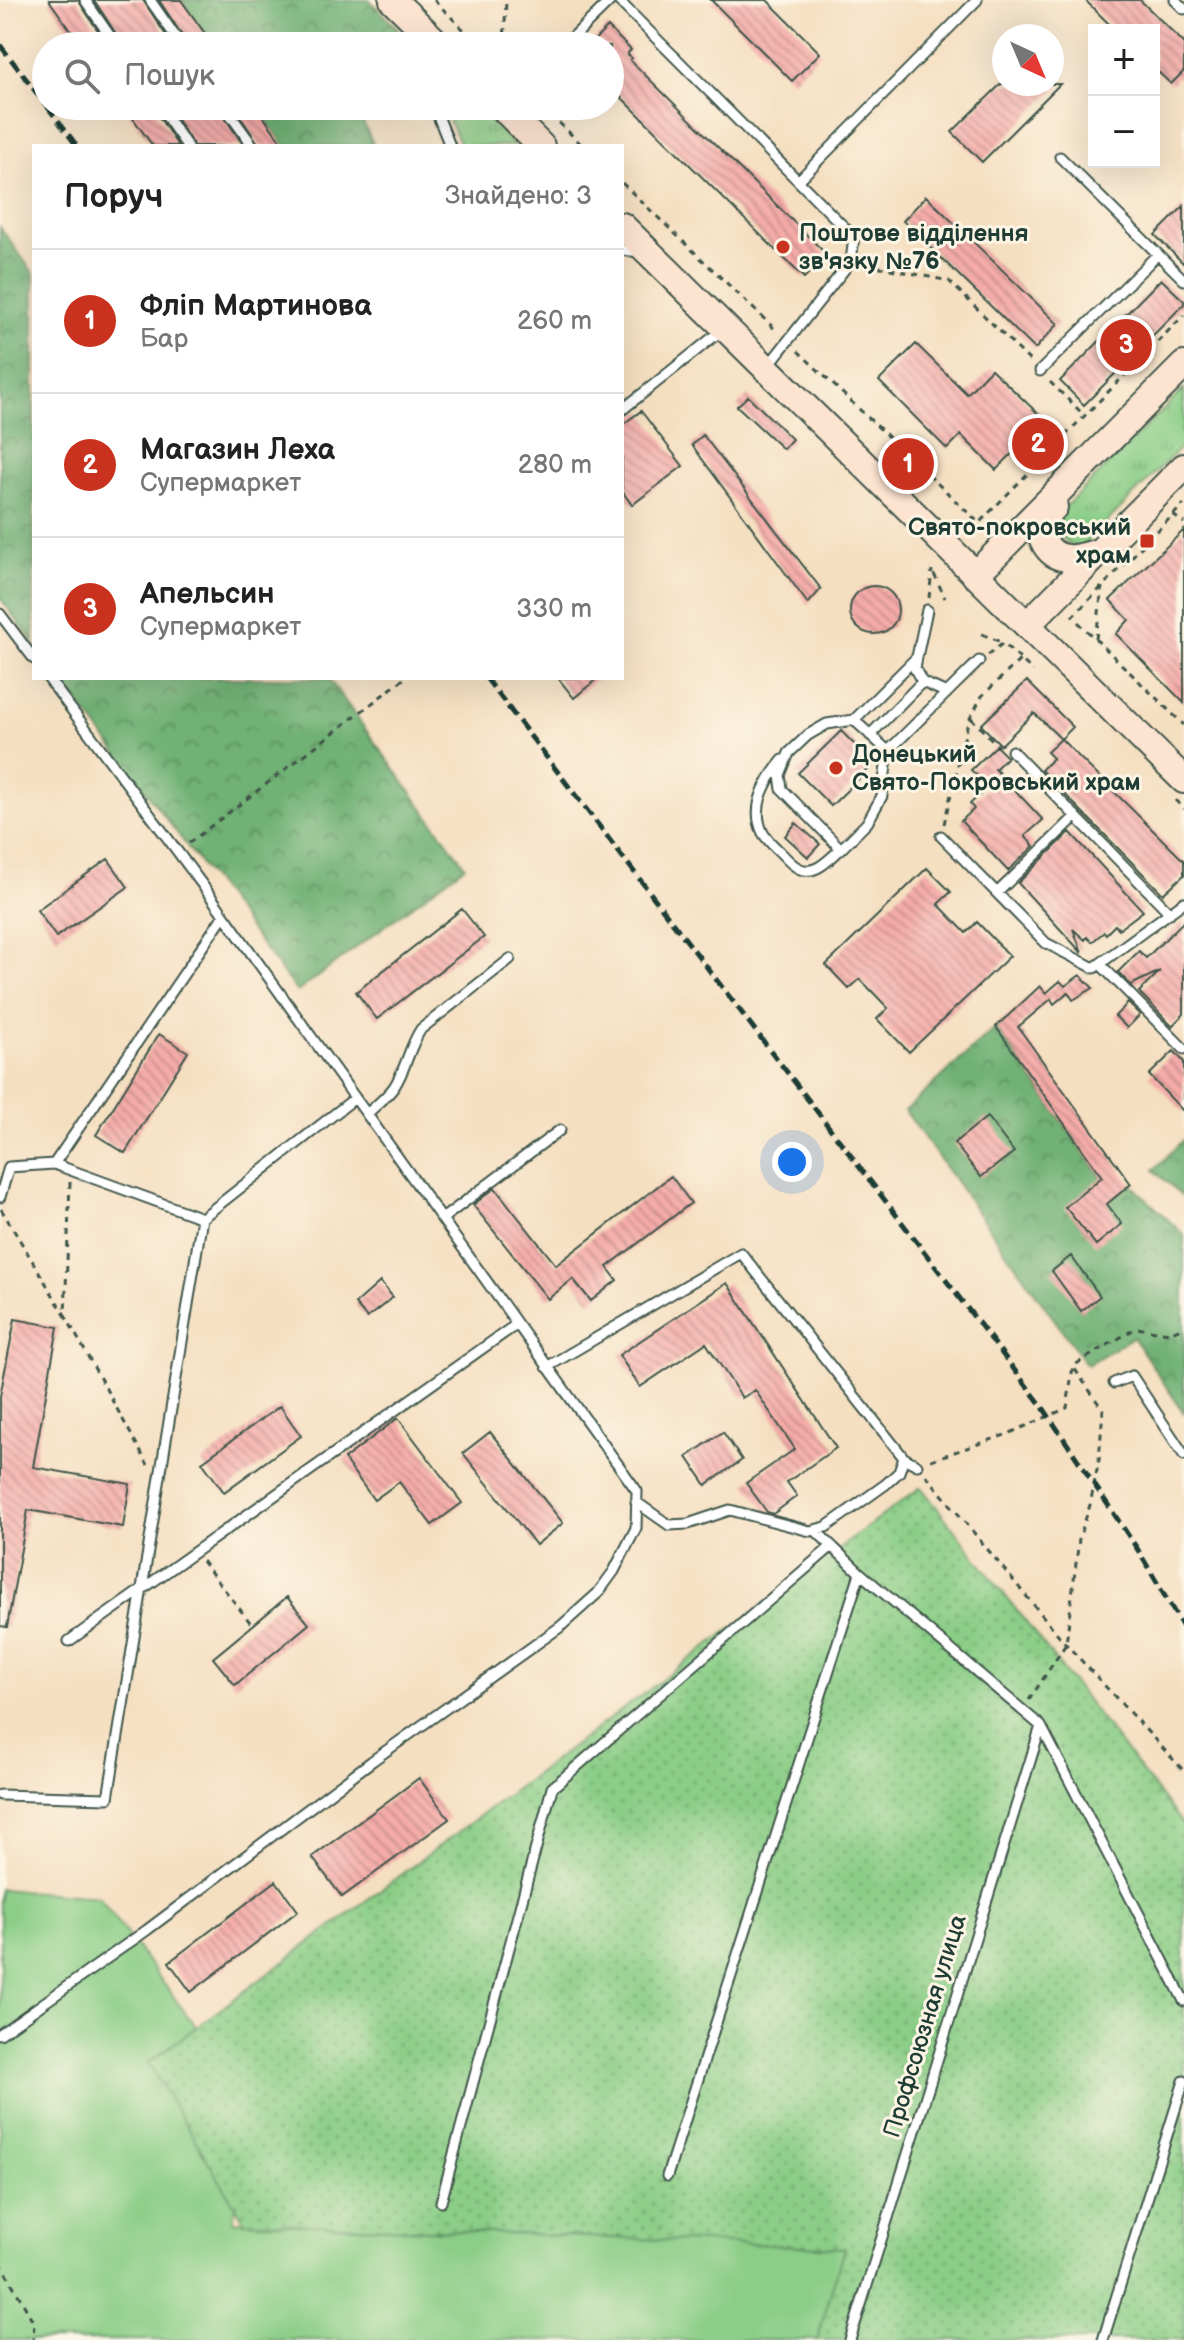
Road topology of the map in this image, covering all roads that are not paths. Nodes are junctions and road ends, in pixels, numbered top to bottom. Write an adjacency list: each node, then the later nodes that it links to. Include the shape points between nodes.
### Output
1 (85, 0): 9 (lane)
2 (150, 0): 10 (lane)
3 (393, 0): 11 (main road)
4 (611, 0): 12 (lane)
5 (618, 0): 22 (lane)
6 (977, 0): 22 (lane)
7 (1175, 0): 8 (lane)
8 (1184, 9)
9 (107, 32)
10 (172, 32)
11 (422, 32)
12 (578, 32)
13 (169, 120): 17 (lane)
14 (234, 120): 18 (lane)
15 (440, 120): 19 (lane)
16 (515, 120): 20 (main road)
17 (186, 144)
18 (252, 144)
19 (449, 144)
20 (539, 144)
21 (1060, 157): 26 (lane)
22 (798, 181): 30 (lane, via 854,237 851,261)
23 (624, 228): 25 (main road)
24 (624, 250): 25 (lane)
25 (649, 252): 28 (main road)
26 (1158, 254): 27 (lane); 31 (lane)
27 (1184, 280)
28 (725, 328): 30 (main road); 33 (lane)
29 (1184, 365): 36 (main road)
30 (766, 368): 36 (main road)
31 (1040, 371)
32 (1184, 373): 35 (main road, via 1042,519 1040,531 1054,554 1064,558)
33 (624, 408)
34 (1184, 467): 35 (main road)
35 (1100, 552): 39 (main road)
36 (975, 575): 39 (main road)
37 (927, 610): 41 (lane)
38 (0, 614): 40 (lane)
39 (1027, 625): 51 (main road)
40 (32, 656)
41 (917, 657): 44 (lane, via 915,669); 46 (lane)
42 (979, 661): 45 (lane)
43 (49, 680): 58 (lane)
44 (922, 682): 45 (lane); 47 (lane)
45 (947, 693): 48 (lane)
46 (854, 720): 47 (lane); 50 (lane, via 827,724)
47 (870, 735): 48 (lane)
48 (888, 751): 54 (lane, via 882,796 867,823)
49 (1012, 751): 52 (lane)
50 (789, 753): 54 (lane, via 780,775 782,789); 54 (lane, via 762,791 759,819 764,835 804,871 818,868)
51 (1184, 780)
52 (1076, 816): 55 (lane); 57 (lane)
53 (941, 836): 55 (lane)
54 (841, 849)
55 (997, 893): 60 (lane, via 1046,943 1094,968)
56 (1183, 904): 57 (lane)
57 (1170, 913): 60 (lane)
58 (224, 915): 62 (lane); 65 (lane)
59 (510, 959): 63 (lane, via 421,1029 393,1089)
60 (1100, 964): 61 (lane)
61 (1184, 1049)
62 (355, 1098): 63 (lane); 68 (lane)
63 (367, 1114): 69 (lane)
64 (560, 1130): 69 (lane)
65 (54, 1164): 66 (lane); 68 (lane)
66 (4, 1166): 67 (lane)
67 (0, 1197)
68 (202, 1218): 80 (lane)
69 (442, 1219): 70 (lane)
70 (517, 1324): 71 (lane); 80 (lane)
71 (547, 1367): 74 (lane, via 741,1253); 76 (lane, via 637,1491)
72 (1114, 1383): 73 (lane, via 1132,1376)
73 (1184, 1455)
74 (904, 1458): 75 (lane); 77 (lane, via 886,1484)
75 (917, 1465)
76 (636, 1502): 77 (lane, via 669,1525 730,1510); 85 (lane, via 636,1528 614,1571 560,1627)
77 (815, 1530): 78 (lane)
78 (832, 1546): 79 (lane); 88 (lane, via 552,1788)
79 (860, 1573): 82 (lane); 87 (lane)
80 (141, 1590): 81 (lane); 83 (lane, via 108,1798)
81 (69, 1641)
82 (1041, 1726): 84 (lane); 89 (lane, Профсоюзная улица)
83 (0, 1795)
84 (1184, 2001)
85 (0, 2034)
86 (1184, 2081): 90 (lane)
87 (667, 2176)
88 (441, 2202)
89 (850, 2340)
90 (1103, 2340)

